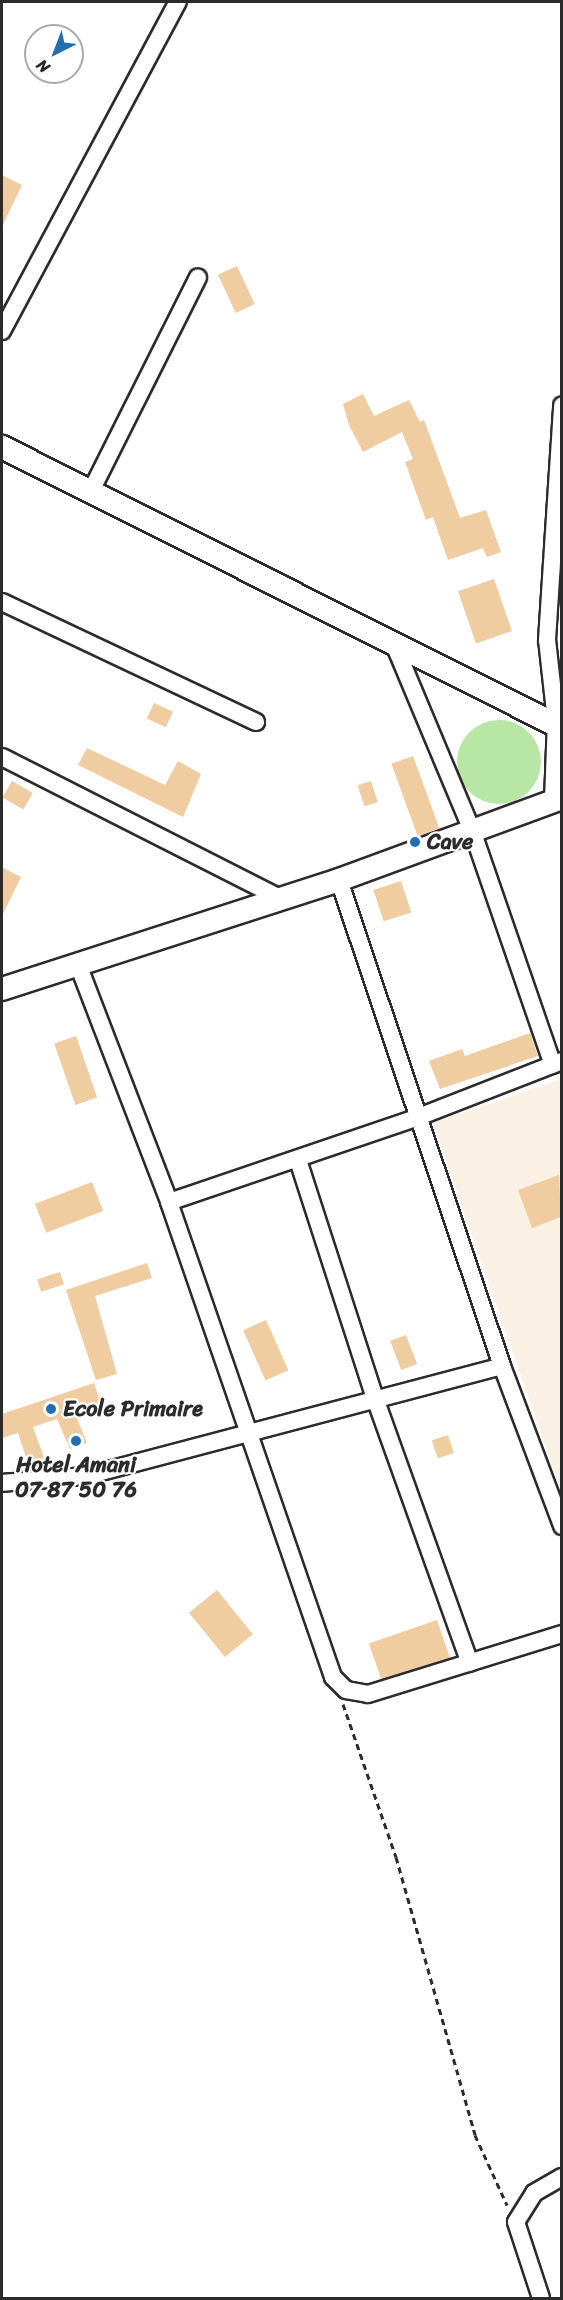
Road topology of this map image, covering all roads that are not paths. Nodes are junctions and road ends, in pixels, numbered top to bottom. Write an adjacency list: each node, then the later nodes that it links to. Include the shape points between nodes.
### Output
1 (178, 2): 3 (street)
2 (198, 277): 6 (street)
3 (2, 331)
4 (561, 405): 7 (street)
5 (2, 447): 6 (street)
6 (90, 493): 9 (street)
7 (556, 556): 11 (street, via 547,640)
8 (2, 602): 10 (street)
9 (394, 644): 11 (street); 14 (street)
10 (256, 722)
11 (558, 725): 13 (street)
12 (2, 757): 16 (street)
13 (557, 799): 14 (street)
14 (473, 833): 15 (street); 19 (street)
15 (339, 880): 16 (street); 20 (street)
16 (280, 898): 17 (street)
17 (79, 967): 18 (street); 22 (street)
18 (5, 985)
19 (557, 1063): 20 (street)
20 (421, 1116): 21 (street); 23 (street)
21 (298, 1160): 22 (street); 24 (street)
22 (169, 1202): 25 (street)
23 (502, 1366): 24 (street); 27 (street)
24 (376, 1401): 25 (street); 29 (street)
25 (244, 1431): 26 (street, via 86,1476); 29 (street, via 333,1677 346,1690 368,1694)
26 (2, 1483)
27 (561, 1526)
28 (561, 1634): 29 (street)
29 (470, 1663)
30 (561, 2177): 31 (street, via 534,2193 516,2223)
31 (541, 2298)

